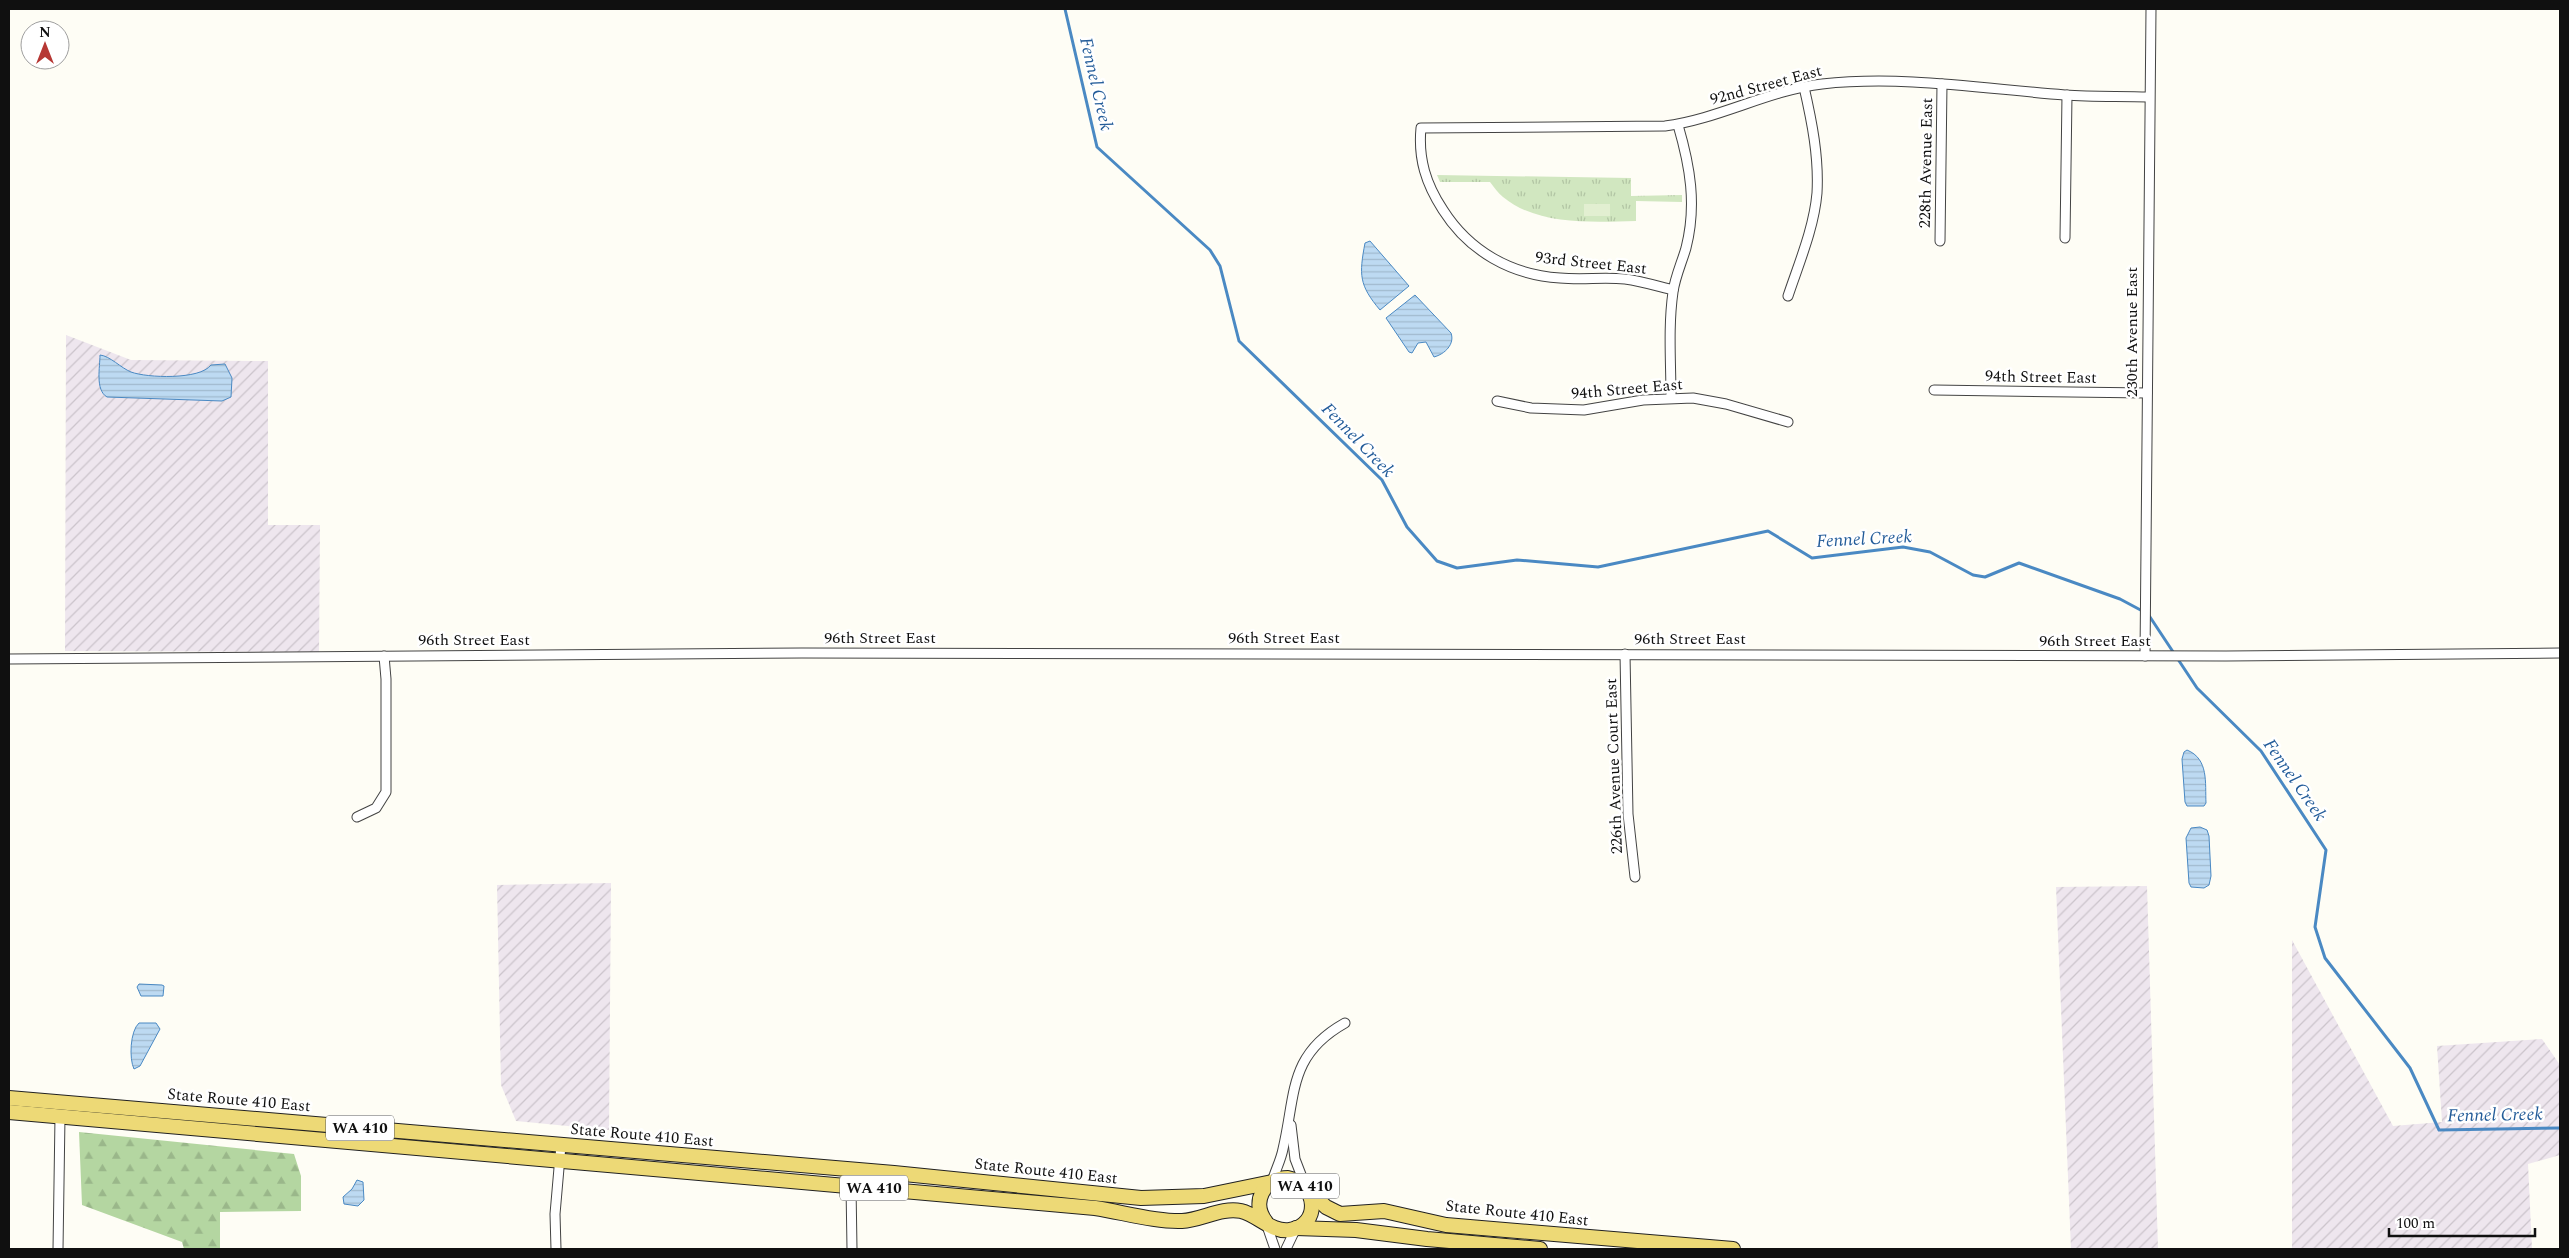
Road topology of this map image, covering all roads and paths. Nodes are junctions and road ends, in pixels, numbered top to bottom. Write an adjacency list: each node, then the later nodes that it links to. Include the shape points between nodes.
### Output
1 (2151, 9): 5 (street, 230th Avenue East)
2 (1942, 84): 3 (street, 92nd Street East, via 1843,82); 4 (street, 92nd Street East); 9 (street, 228th Avenue East)
3 (1804, 87): 6 (street, 92nd Street East); 11 (street, via 1816,142 1817,194)
4 (2067, 95): 5 (street, 92nd Street East); 8 (street)
5 (2148, 97): 13 (street, 230th Avenue East)
6 (1678, 124): 7 (street, 92nd Street East); 10 (street, via 1690,170 1692,204 1686,246)
7 (1421, 128): 10 (street, 93rd Street East, via 1419,146 1423,172 1437,201 1461,236 1477,249 1506,266 1542,276 1626,280)
8 (2065, 238)
9 (1940, 241)
10 (1673, 290): 14 (street)
11 (1788, 296)
12 (1934, 390): 13 (street, 94th Street East)
13 (2147, 393): 20 (street, 230th Avenue East)
14 (1671, 398): 15 (street, 94th Street East, via 1584,410 1531,408); 16 (street, 94th Street East, via 1726,404)
15 (1497, 402)
16 (1788, 422)
17 (2560, 653): 20 (street, 96th Street East)
18 (1625, 654): 19 (street, 96th Street East); 20 (street, 96th Street East); 23 (street, 226th Avenue Court East, via 1628,814)
19 (384, 656): 21 (street, 96th Street East); 22 (street, via 386,792 376,808)
20 (2145, 656)
21 (9, 659)
22 (357, 817)
23 (1635, 877)
24 (1345, 1023): 26 (street, via 1324,1037 1306,1058 1293,1088)
25 (9, 1098): 29 (main road, State Route 410 East / WA 410)
26 (1290, 1110): 31 (street, via 1283,1151); 33 (street, via 1295,1159)
27 (9, 1112): 28 (main road, State Route 410 East / WA 410)
28 (60, 1117): 30 (main road, State Route 410 East / WA 410); 36 (street)
29 (560, 1145): 30 (street); 31 (main road, State Route 410 East / WA 410, via 894,1173 1140,1198 1204,1196)
30 (558, 1160): 32 (main road, State Route 410 East / WA 410); 37 (street)
31 (1272, 1182): 33 (main road, WA 410, via 1288,1178); 34 (main road, WA 410, via 1265,1187 1260,1199 1260,1211)
32 (851, 1186): 34 (main road, State Route 410 East / WA 410, via 1095,1208 1168,1221 1203,1219 1233,1210 1252,1214); 38 (street)
33 (1307, 1188): 35 (main road, WA 410, via 1312,1203 1310,1215); 42 (main road, State Route 410 East / WA 410, via 1326,1207 1340,1214 1384,1211 1446,1225)
34 (1266, 1222): 35 (main road, WA 410, via 1283,1230); 39 (street)
35 (1296, 1228): 40 (street); 41 (main road, State Route 410 East / WA 410, via 1365,1231)
36 (58, 1249)
37 (556, 1249)
38 (852, 1249)
39 (1275, 1249)
40 (1286, 1249)
41 (1540, 1249)
42 (1733, 1249)

